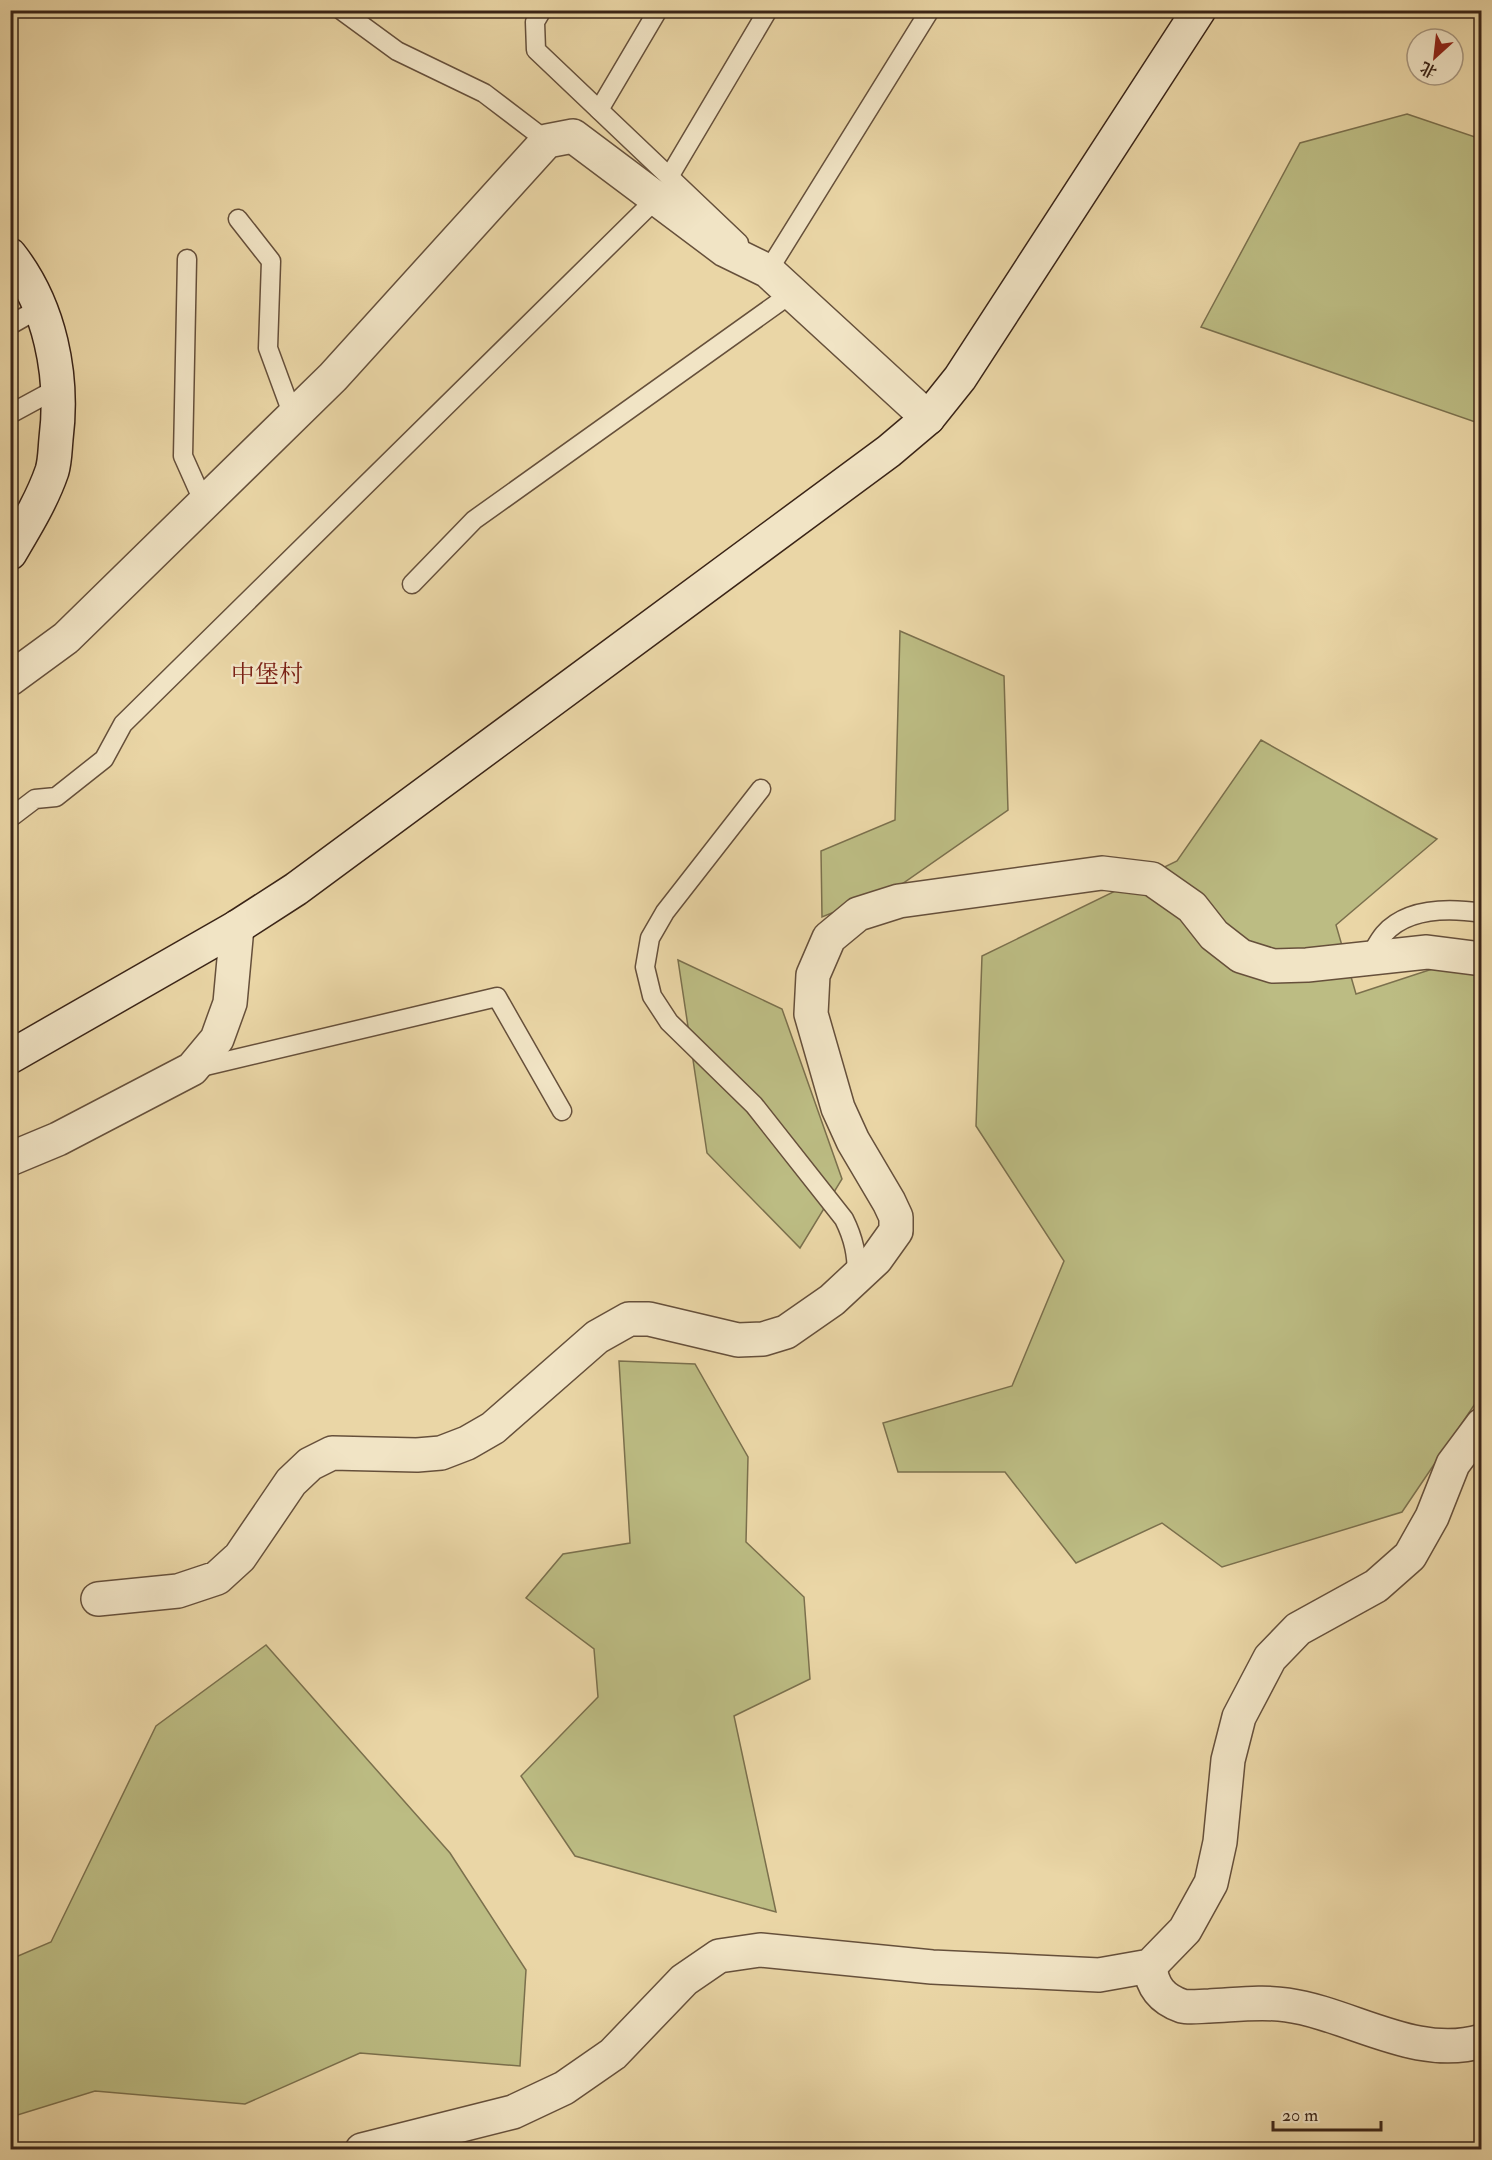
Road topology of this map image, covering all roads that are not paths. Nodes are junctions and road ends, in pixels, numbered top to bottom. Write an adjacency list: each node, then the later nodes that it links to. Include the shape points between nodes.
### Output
1 (341, 10): 8 (lane, via 397,51 484,93)
2 (542, 10): 7 (lane, via 535,22 536,50)
3 (658, 10): 7 (lane)
4 (768, 10): 9 (lane)
5 (930, 10): 13 (lane)
6 (1199, 10): 20 (street, via 960,378)
7 (599, 110): 9 (lane)
8 (547, 141): 9 (street, via 573,136); 19 (street, via 333,377)
9 (663, 188): 13 (street, via 725,250); 26 (lane, via 123,724 104,759 56,797 35,799)
10 (238, 219): 19 (lane, via 272,261 268,348)
11 (10, 255): 15 (street, via 23,271)
12 (186, 259): 21 (lane, via 183,456)
13 (768, 271): 14 (street)
14 (792, 293): 20 (street); 23 (lane, via 474,520)
15 (40, 308): 16 (lane); 17 (street, via 53,347)
16 (10, 325)
17 (58, 388): 18 (lane); 22 (street, via 52,468 38,504)
18 (10, 414)
19 (292, 416): 21 (street)
20 (928, 418): 28 (street, via 889,451 315,875)
21 (204, 504): 24 (street, via 66,638)
22 (10, 554)
23 (412, 584)
24 (10, 679)
25 (761, 789): 35 (lane, via 665,912 650,938 645,967 652,996 669,1022 754,1105 844,1219 853,1237)
26 (10, 818)
27 (1482, 913): 29 (lane, via 1431,911 1405,919 1385,933)
28 (237, 927): 31 (street); 32 (street, via 230,1003 217,1039)
29 (1369, 958): 30 (street, via 1427,952); 35 (street, via 1273,966 1240,956 1214,935 1192,907 1152,879 1102,873 899,901 858,914 829,938 813,975 812,1014 838,1108 896,1217 897,1231)
30 (1482, 959)
31 (10, 1057)
32 (192, 1069): 33 (lane, via 496,997); 34 (street)
33 (562, 1111)
34 (10, 1159)
35 (857, 1277): 37 (street, via 786,1332 763,1339 738,1340 650,1319 629,1319 613,1326 493,1428 467,1443 441,1453 417,1455 332,1453 310,1464 291,1482 240,1557 217,1578 178,1591)
36 (1482, 1425): 38 (street, via 1453,1464 1432,1517 1410,1556 1376,1586 1298,1629 1270,1658 1239,1717 1227,1760 1220,1842 1210,1883 1185,1930)
37 (98, 1599)
38 (1150, 1966): 39 (street, via 1157,1991 1184,2007 1286,2004 1407,2041 1440,2047); 40 (street, via 1099,1975 932,1967 760,1950 719,1956 684,1980 613,2054 564,2088 513,2112)
39 (1482, 2041)
40 (362, 2150)

